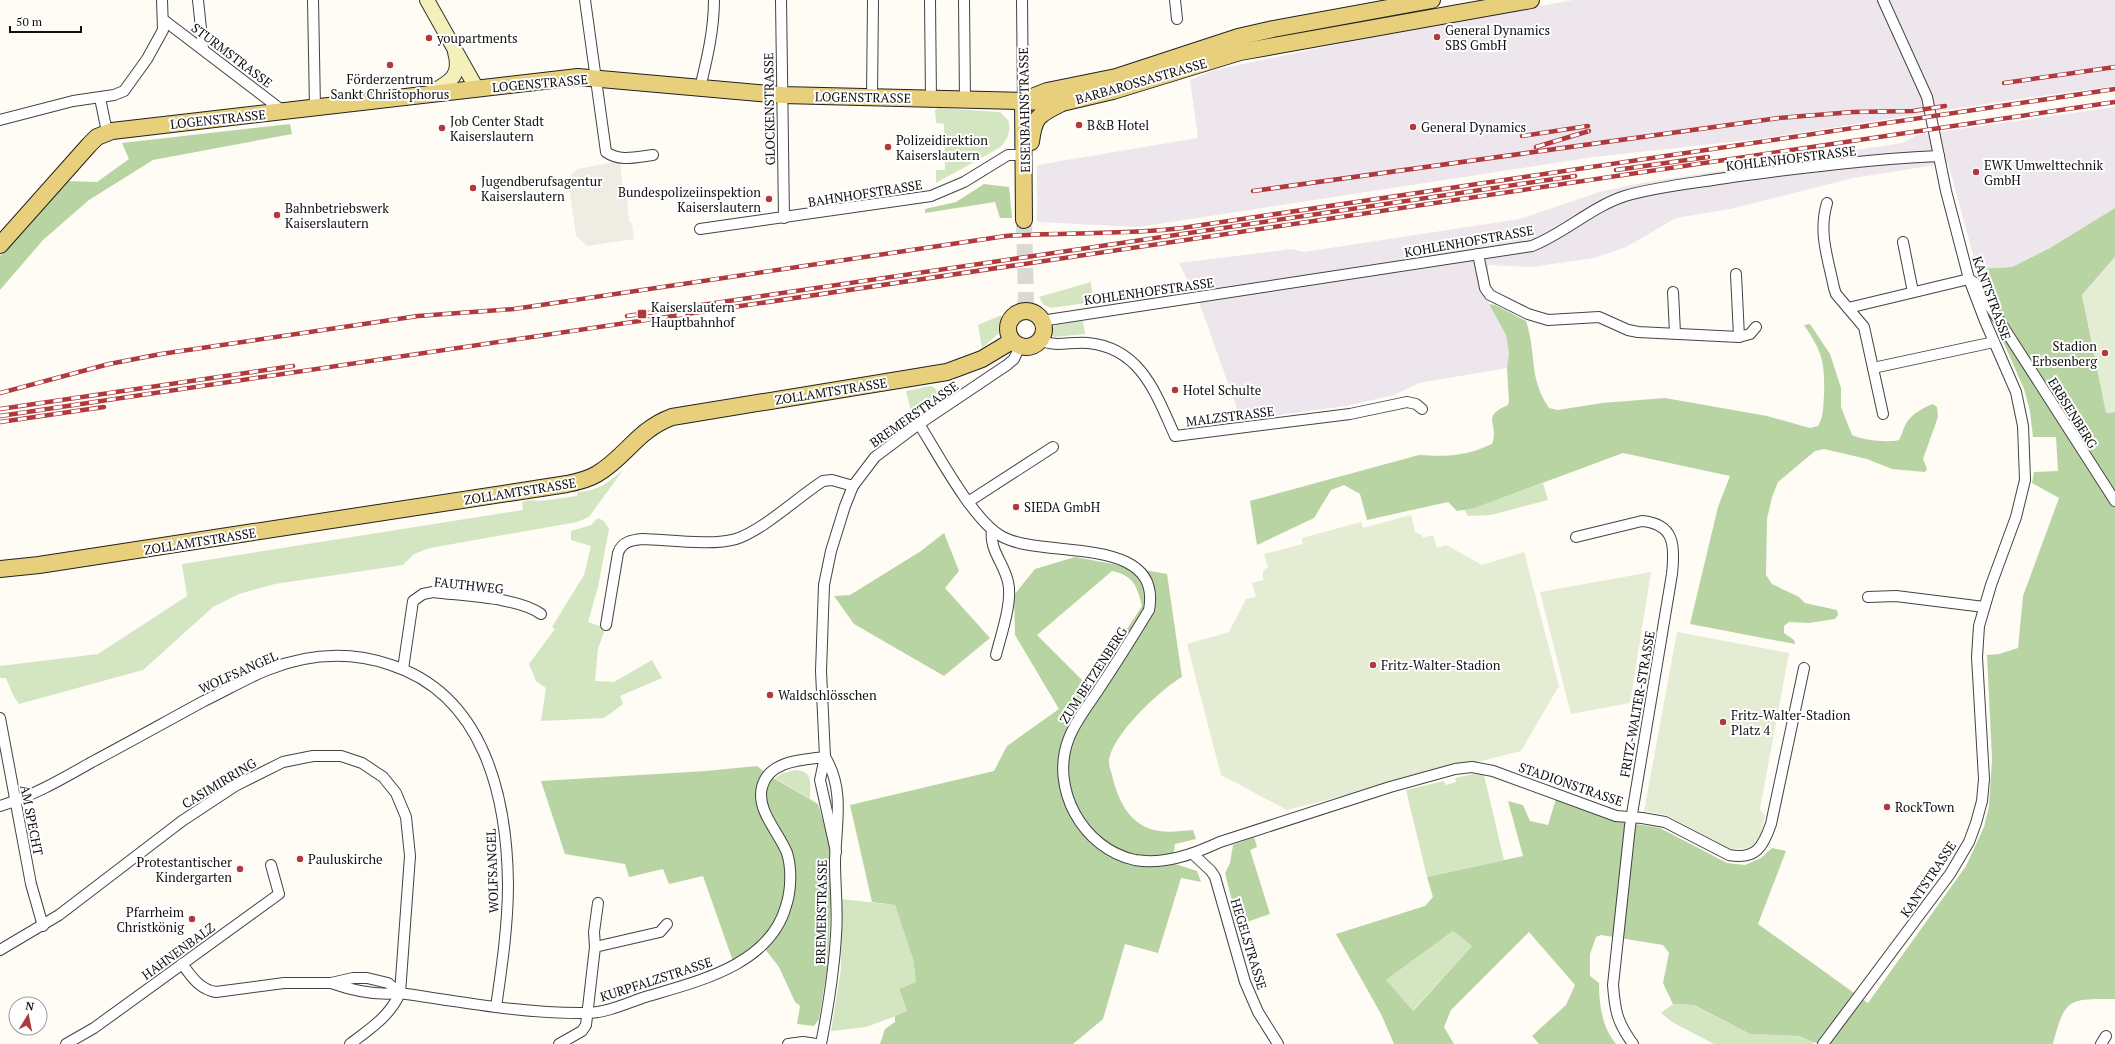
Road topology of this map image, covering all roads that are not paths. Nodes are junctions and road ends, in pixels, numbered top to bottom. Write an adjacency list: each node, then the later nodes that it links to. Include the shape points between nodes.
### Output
1 (162, 0): 17 (street)
2 (198, 0): 19 (street)
3 (313, 0): 31 (street)
4 (427, 0): 18 (street)
5 (585, 0): 20 (street)
6 (714, 0): 21 (street, via 708,56)
7 (780, 0): 24 (street, GLOCKENSTRASSE)
8 (873, 0): 25 (street)
9 (930, 0): 27 (street)
10 (964, 0): 28 (street)
11 (1022, 0): 29 (street, EISENBAHNSTRASSE)
12 (1175, 0): 16 (street)
13 (1432, 0): 29 (main road, BARBAROSSASTRASSE, via 1238,37 1116,77 1046,91)
14 (1883, 0): 37 (street, KANTSTRASSE, via 1927,97)
15 (1521, 1): 30 (main road, BARBAROSSASTRASSE, via 1240,52 1113,91)
16 (1177, 19)
17 (164, 21): 19 (street, STURMSTRASSE); 26 (street, via 163,30 150,54 124,91)
18 (454, 46): 22 (street); 23 (street, via 458,62 455,76 447,84)
19 (202, 48): 32 (street, STURMSTRASSE)
20 (596, 78): 21 (main road, LOGENSTRASSE); 22 (main road, LOGENSTRASSE, via 570,77); 35 (street, via 606,152 621,158)
21 (700, 88): 24 (main road, LOGENSTRASSE)
22 (477, 89): 23 (main road, LOGENSTRASSE)
23 (427, 95): 31 (main road, LOGENSTRASSE)
24 (782, 95): 25 (main road, LOGENSTRASSE); 39 (street, GLOCKENSTRASSE)
25 (872, 97): 27 (main road, LOGENSTRASSE)
26 (100, 98): 33 (street, via 66,103); 34 (street)
27 (932, 99): 28 (main road, LOGENSTRASSE)
28 (965, 100): 29 (main road, LOGENSTRASSE)
29 (1024, 100): 30 (main road, BARBAROSSASTRASSE); 36 (main road, EISENBAHNSTRASSE)
30 (1062, 103): 36 (main road, via 1041,113 1033,129 1031,144)
31 (315, 108): 32 (main road, LOGENSTRASSE)
32 (283, 111): 34 (main road, LOGENSTRASSE)
33 (0, 119)
34 (107, 132): 43 (main road, via 97,137 77,157)
35 (653, 155)
36 (1024, 155): 39 (street, BAHNHOFSTRASSE, via 1008,155 964,182 931,196); 40 (main road, EISENBAHNSTRASSE)
37 (1939, 156): 44 (street, KOHLENHOFSTRASSE, via 1793,168 1651,189 1602,205 1550,239 1532,246); 46 (street, KANTSTRASSE)
38 (1827, 203): 49 (street, via 1823,218 1824,242 1836,294)
39 (784, 218): 41 (street, BAHNHOFSTRASSE)
40 (1024, 220)
41 (700, 229)
42 (1903, 242): 48 (street)
43 (0, 245)
44 (1478, 254): 50 (street, KOHLENHOFSTRASSE); 52 (street, via 1487,292 1528,314 1557,321 1599,317 1628,330)
45 (1736, 274): 53 (street)
46 (1969, 279): 48 (street); 55 (street, KANTSTRASSE); 63 (street, ERBSENBERG, via 1979,286)
47 (1673, 292): 52 (street)
48 (1913, 292): 49 (street)
49 (1848, 308): 57 (street, via 1864,327)
50 (1041, 321): 54 (main road, via 1044,329); 56 (main road, via 1026,307 1015,315 1009,322 1008,331)
51 (1756, 327): 53 (street, via 1750,334)
52 (1675, 333): 53 (street)
53 (1739, 337)
54 (1040, 340): 56 (main road, via 1033,346); 58 (street, MALZSTRASSE, via 1049,344 1089,343 1108,347 1124,355 1145,375 1174,436 1350,414 1407,402)
55 (1994, 342): 57 (street); 69 (street, KANTSTRASSE, via 2016,392 2023,426 2025,480 2016,517)
56 (1016, 343): 60 (street, BREMERSTRASSE, via 1014,359 1007,366); 67 (main road, ZOLLAMTSTRASSE, via 947,372 672,417 648,428 619,457 596,475 567,484)
57 (1874, 368): 59 (street)
58 (1422, 409)
59 (1883, 414)
60 (919, 424): 62 (street, BREMERSTRASSE, via 875,457); 64 (street, ZUM BETZENBERG)
61 (1053, 448): 64 (street)
62 (853, 486): 71 (street, via 832,480 823,481 753,531 734,539 643,539 624,544 618,553); 76 (street, BREMERSTRASSE, via 831,551 824,586 821,671)
63 (2115, 501)
64 (968, 502): 65 (street, ZUM BETZENBERG)
65 (992, 530): 72 (street, via 991,541 1009,587); 81 (street, ZUM BETZENBERG, via 1020,543 1124,560 1134,565 1146,580 1150,592 1149,610 1069,738 1064,755 1064,779 1068,801 1078,821 1094,840 1115,854 1136,860 1156,861)
66 (1576, 536): 79 (street, FRITZ-WALTER-STRASSE, via 1642,521 1653,522 1664,527 1670,534 1673,547 1672,574)
67 (0, 569)
68 (1868, 597): 69 (street, via 1896,596)
69 (1984, 607): 100 (street, KANTSTRASSE, via 1979,626 1977,657 1984,779 1976,823 1966,848 1950,874)
70 (541, 614): 73 (street, FAUTHWEG, via 519,603 433,592 424,594 413,601)
71 (606, 624)
72 (996, 655)
73 (403, 668): 77 (street, WOLFSANGEL, via 361,657 337,655 306,659 267,670 49,786); 90 (street, WOLFSANGEL, via 429,682 457,707 478,739 494,781 505,836 508,884 504,948)
74 (1804, 668): 79 (street, STADIONSTRASSE, via 1771,824 1758,851 1739,856 1729,855 1665,822)
75 (0, 718): 77 (street, AM SPECHT)
76 (825, 757): 80 (street, BREMERSTRASSE, via 820,780); 80 (street, BREMERSTRASSE, via 836,778 838,792); 91 (street, KURPFALZSTRASSE, via 784,764 769,773 764,780 760,797 787,854 789,888 786,907 772,936 765,944 744,959 697,982)
77 (15, 801): 78 (street, WOLFSANGEL); 85 (street, AM SPECHT, via 32,890)
78 (0, 806)
79 (1631, 816): 81 (street, STADIONSTRASSE, via 1616,816 1493,771 1472,767 1455,769 1390,787 1220,842); 99 (street, FRITZ-WALTER-STRASSE, via 1614,984 1615,1011 1622,1029)
80 (836, 852): 97 (street, BREMERSTRASSE, via 836,933)
81 (1193, 854): 98 (street, HEGELSTRASSE, via 1215,878 1245,982 1258,1012)
82 (270, 865): 88 (street, HAHNENBALZ, via 279,894)
83 (598, 903): 86 (street, via 594,932)
84 (667, 924): 86 (street, via 660,932)
85 (42, 926): 87 (street, CASIMIRRING); 89 (street, CASIMIRRING, via 182,821 235,786 284,762 313,756 341,756 362,763 383,777 396,794 406,817 410,856)
86 (595, 947): 91 (street)
87 (0, 950)
88 (182, 964): 89 (street, KURPFALZSTRASSE, via 204,990 216,992 284,984 331,983 352,991 385,995); 92 (street, HAHNENBALZ, via 94,1028)
89 (400, 993): 90 (street, KURPFALZSTRASSE); 93 (street, CASIMIRRING, via 386,1015)
90 (496, 1006): 91 (street, KURPFALZSTRASSE)
91 (588, 1014): 94 (street, via 582,1031)
92 (66, 1044)
93 (350, 1044)
94 (559, 1044)
95 (788, 1044): 96 (street)
96 (816, 1044)
97 (821, 1044)
98 (1278, 1044)
99 (1633, 1044)
100 (1823, 1044)

